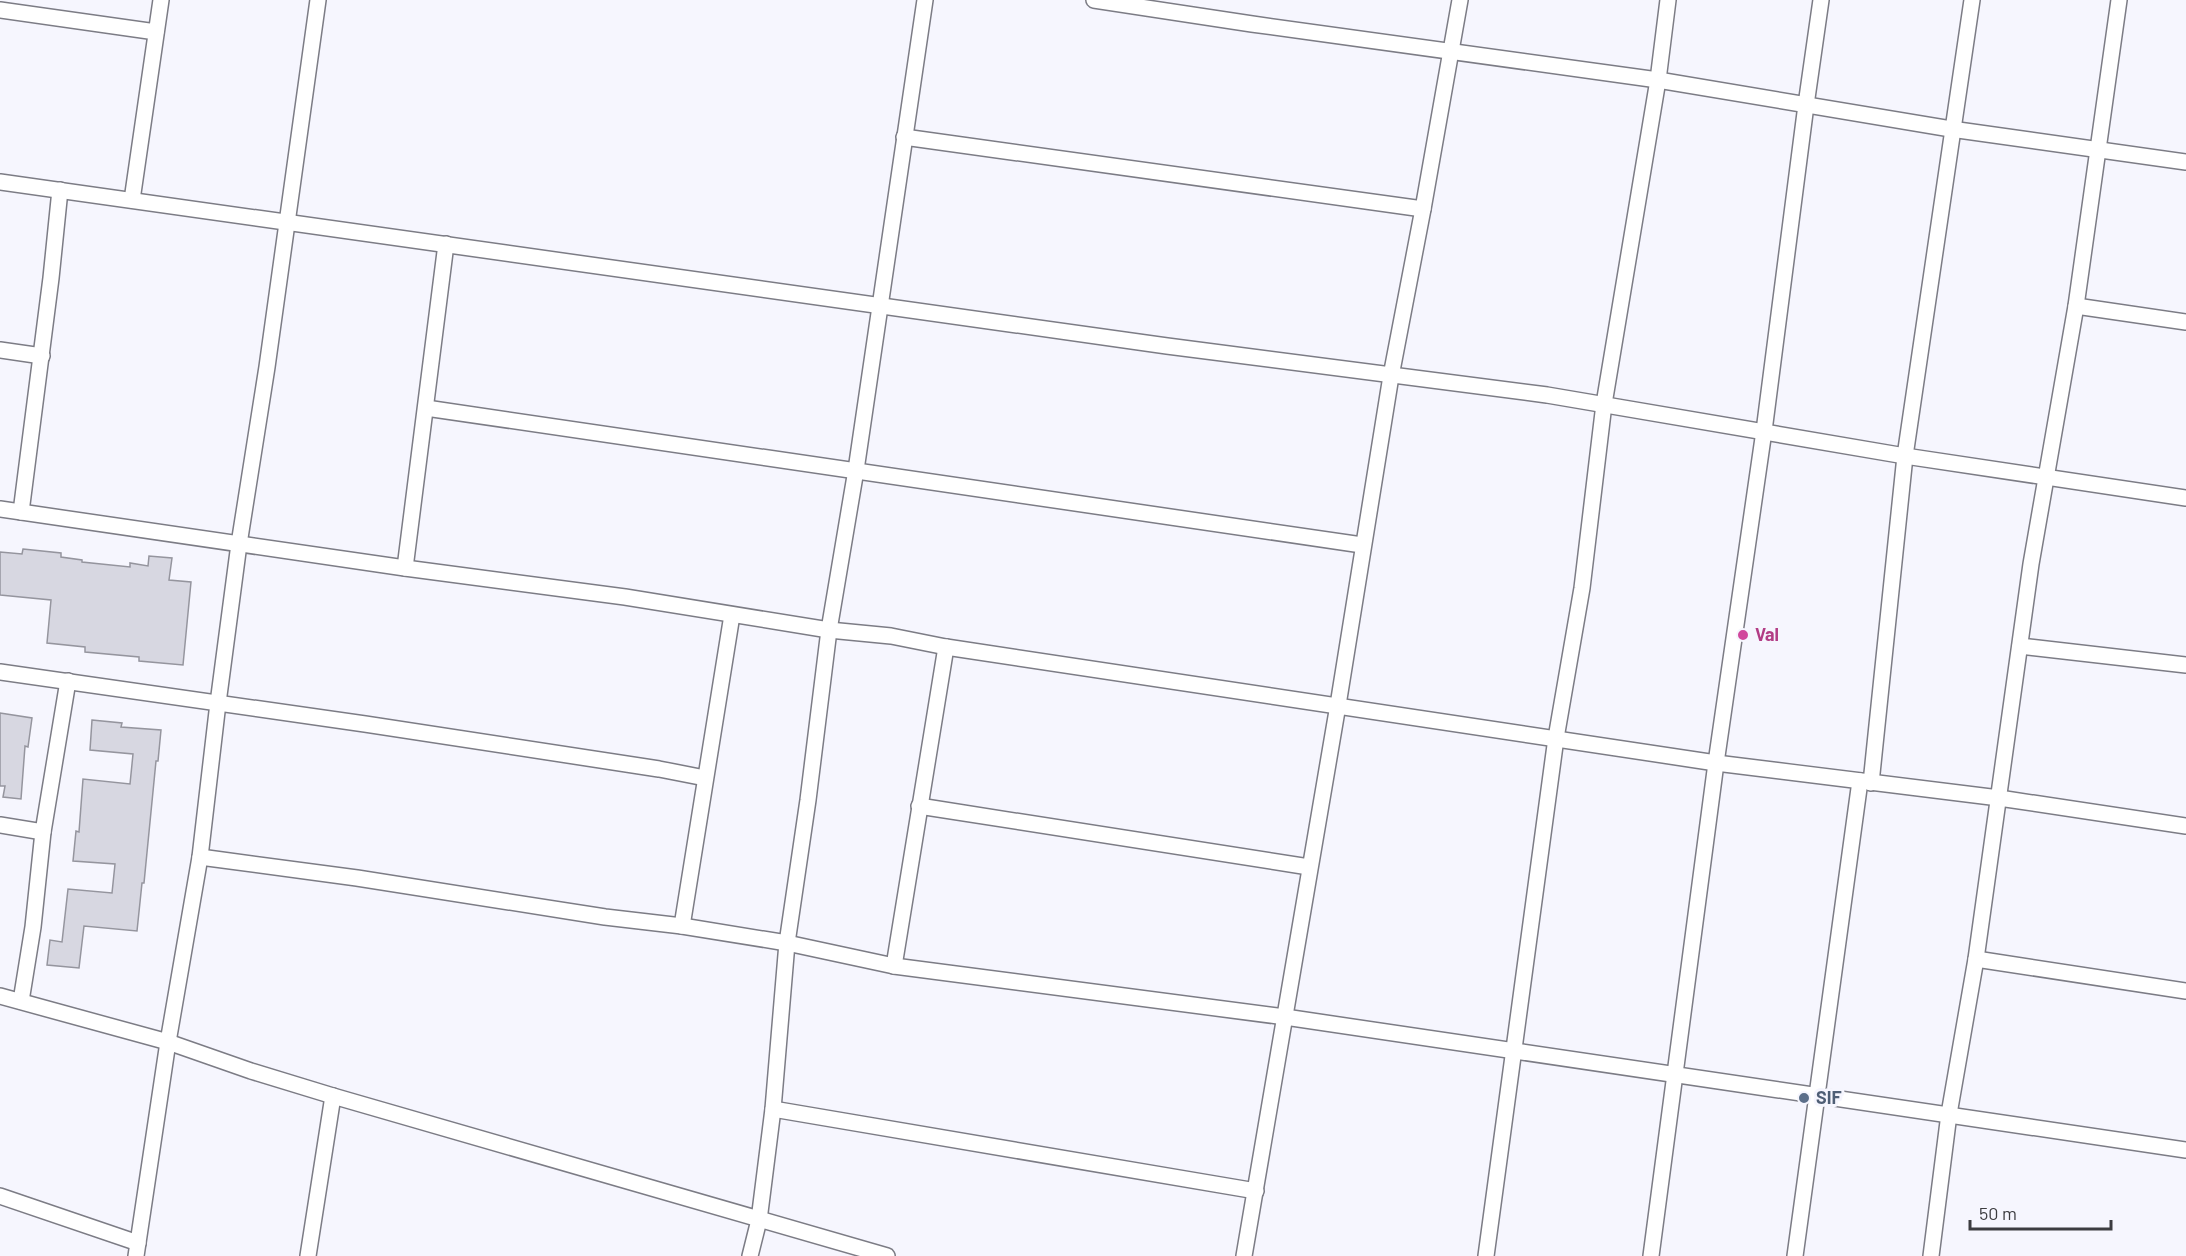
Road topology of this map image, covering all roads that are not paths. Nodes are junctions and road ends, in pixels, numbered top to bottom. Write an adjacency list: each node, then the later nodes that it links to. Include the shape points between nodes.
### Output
1 (161, 0): 11 (street)
2 (318, 0): 23 (street)
3 (925, 0): 16 (street)
4 (1094, 0): 12 (street)
5 (1461, 0): 12 (street)
6 (1668, 0): 13 (street)
7 (1821, 0): 14 (street)
8 (1971, 0): 15 (street)
9 (2119, 0): 17 (street)
10 (0, 10): 11 (street)
11 (156, 32): 21 (street)
12 (1452, 51): 13 (street); 22 (street)
13 (1658, 80): 14 (street); 31 (street)
14 (1806, 105): 15 (street); 33 (street)
15 (1952, 129): 17 (street); 34 (street)
16 (904, 137): 22 (street); 25 (street)
17 (2097, 149): 18 (street); 26 (street)
18 (2186, 162)
19 (0, 182): 20 (street)
20 (60, 190): 21 (street); 29 (street)
21 (132, 201): 23 (street)
22 (1424, 209): 30 (street)
23 (286, 221): 24 (street); 40 (street)
24 (446, 244): 25 (street); 32 (street)
25 (880, 306): 30 (street); 35 (street)
26 (2076, 306): 27 (street); 36 (street)
27 (2186, 322)
28 (0, 350): 29 (street)
29 (42, 356): 39 (street)
30 (1391, 376): 31 (street); 41 (street)
31 (1604, 404): 33 (street); 52 (street, via 1582,588)
32 (426, 408): 35 (street); 42 (street)
33 (1764, 431): 34 (street); 53 (street)
34 (1905, 456): 36 (street); 55 (street)
35 (856, 470): 41 (street); 44 (street)
36 (2047, 478): 37 (street); 46 (street)
37 (2186, 498)
38 (0, 509): 39 (street)
39 (21, 512): 40 (street)
40 (239, 544): 42 (street); 50 (street)
41 (1362, 545): 51 (street)
42 (405, 568): 43 (street)
43 (732, 615): 44 (street); 54 (street)
44 (829, 630): 45 (street); 64 (street)
45 (946, 646): 51 (street); 57 (street)
46 (2019, 646): 47 (street); 56 (street)
47 (2186, 665)
48 (0, 672): 49 (street)
49 (68, 681): 50 (street); 60 (street)
50 (218, 703): 54 (street); 61 (street)
51 (1338, 705): 52 (street); 62 (street)
52 (1556, 738): 53 (street); 72 (street)
53 (1716, 763): 55 (street); 73 (street)
54 (705, 778): 63 (street)
55 (1866, 782): 56 (street); 74 (street)
56 (1999, 798): 59 (street); 65 (street)
57 (919, 806): 62 (street); 66 (street)
58 (0, 825): 60 (street)
59 (2186, 826)
60 (43, 832): 69 (street)
61 (200, 857): 63 (street); 71 (street)
62 (1309, 867): 70 (street)
63 (682, 926): 64 (street)
64 (787, 943): 66 (street); 76 (street)
65 (1976, 959): 67 (street); 77 (street)
66 (894, 966): 70 (street)
67 (2186, 991)
68 (0, 996): 69 (street)
69 (21, 1001): 71 (street)
70 (1285, 1017): 72 (street); 79 (street)
71 (168, 1042): 75 (street); 82 (street)
72 (1514, 1050): 73 (street); 87 (street)
73 (1676, 1075): 74 (street); 88 (street)
74 (1818, 1094): 77 (street); 89 (street)
75 (333, 1096): 81 (street); 83 (street)
76 (773, 1109): 79 (street); 81 (street)
77 (1949, 1114): 78 (street); 90 (street)
78 (2186, 1150)
79 (1256, 1191): 86 (street)
80 (1, 1201): 82 (street)
81 (759, 1220): 84 (street); 85 (street)
82 (137, 1250)
83 (308, 1256)
84 (750, 1256)
85 (887, 1256)
86 (1244, 1256)
87 (1486, 1256)
88 (1651, 1256)
89 (1795, 1256)
90 (1931, 1256)

